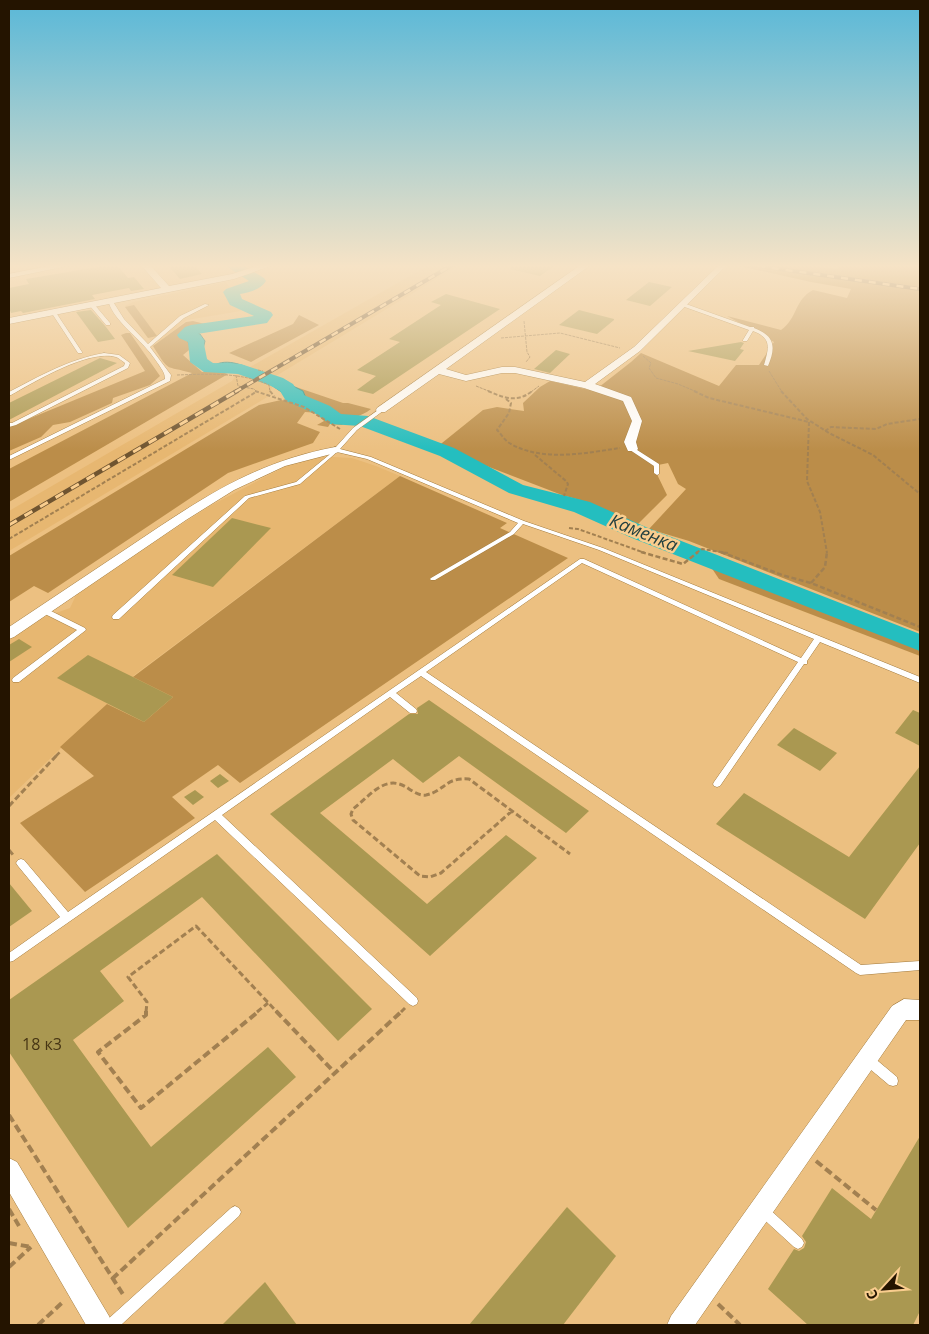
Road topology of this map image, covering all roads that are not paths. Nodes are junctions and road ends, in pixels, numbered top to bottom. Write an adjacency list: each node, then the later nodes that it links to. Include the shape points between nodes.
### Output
1 (63, 326): 10 (lane)
2 (125, 326): 9 (lane)
3 (170, 326): 9 (lane)
4 (500, 326): 12 (street)
5 (661, 326): 13 (street, via 635,351)
6 (747, 326): 7 (lane)
7 (752, 328): 8 (lane); 11 (lane, via 763,333 771,345)
8 (745, 340)
9 (147, 347): 20 (lane, via 168,375 168,380)
10 (80, 352)
11 (766, 365)
12 (438, 370): 13 (street, via 466,378 515,370); 16 (street)
13 (587, 385): 15 (lane)
14 (9, 394): 18 (lane, via 93,355 108,354 128,363 126,367)
15 (627, 399): 17 (street)
16 (381, 410): 19 (lane)
17 (637, 421): 21 (lane, via 630,442 632,449 657,465)
18 (9, 425)
19 (334, 450): 22 (lane, via 369,458); 24 (street, via 301,456 216,496); 25 (lane, via 298,483 247,497)
20 (9, 458)
21 (657, 473)
22 (522, 522): 23 (lane, via 512,533); 27 (lane, via 602,549)
23 (434, 579)
24 (43, 610): 26 (street); 30 (lane, via 82,630)
25 (116, 616)
26 (9, 634)
27 (819, 638): 28 (lane); 31 (lane)
28 (804, 662): 29 (lane, via 582,560); 34 (lane)
29 (421, 672): 32 (lane); 39 (lane, via 860,970)
30 (16, 680)
31 (920, 680)
32 (390, 693): 33 (lane); 35 (lane)
33 (413, 711)
34 (716, 784)
35 (215, 814): 37 (lane); 40 (lane)
36 (21, 863): 37 (lane)
37 (67, 918): 38 (lane)
38 (9, 958)
39 (920, 966)
40 (413, 1001)
41 (920, 1010): 42 (street, via 904,1009)
42 (867, 1060): 43 (lane); 45 (street)
43 (893, 1081)
44 (9, 1170): 48 (street)
45 (762, 1210): 47 (lane); 50 (street)
46 (235, 1212): 49 (lane)
47 (798, 1242)
48 (100, 1325)
49 (112, 1325)
50 (680, 1325)

